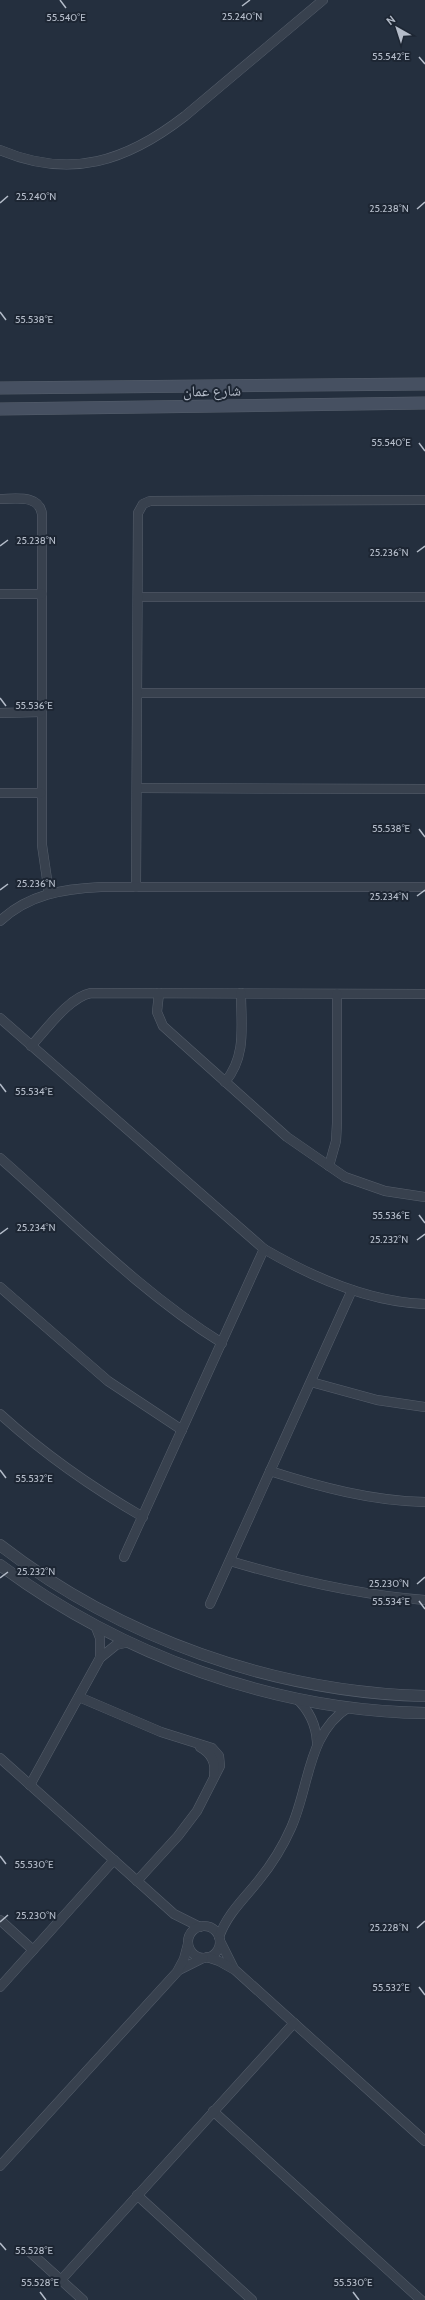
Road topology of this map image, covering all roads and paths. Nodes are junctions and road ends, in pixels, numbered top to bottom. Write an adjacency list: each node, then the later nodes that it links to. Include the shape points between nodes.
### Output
1 (323, 0): 2 (street, via 185,116 162,134 129,152 95,162 67,164 28,160)
2 (0, 150)
3 (425, 384): 4 (main road, شارع عمان, via 223,388)
4 (0, 388)
5 (425, 403): 6 (main road, شارع عمان)
6 (0, 409)
7 (0, 499): 10 (street, via 30,499 40,506)
8 (425, 500): 11 (street, via 147,502 141,506 138,513)
9 (0, 594): 10 (street)
10 (42, 594): 15 (street)
11 (138, 597): 12 (street); 13 (street)
12 (425, 597)
13 (138, 693): 14 (street); 17 (street)
14 (425, 693)
15 (41, 712): 16 (street); 20 (street)
16 (0, 713)
17 (138, 788): 18 (street); 21 (street)
18 (425, 789)
19 (0, 793): 20 (street)
20 (41, 793): 23 (street, via 42,845)
21 (136, 887): 22 (street); 23 (street, via 69,889)
22 (425, 887)
23 (49, 893): 24 (street, via 25,903)
24 (0, 922)
25 (160, 993): 26 (street); 30 (street, via 83,994 72,1002); 31 (street, via 157,1012 160,1022)
26 (241, 993): 27 (street); 31 (street, via 241,1049 237,1066)
27 (337, 994): 28 (street); 33 (street, via 337,1123)
28 (425, 994)
29 (0, 1018): 30 (street)
30 (31, 1046): 35 (street)
31 (225, 1082): 33 (street, via 287,1137)
32 (0, 1158): 39 (street, via 145,1288 182,1317)
33 (329, 1166): 34 (street, via 345,1177 365,1185)
34 (425, 1197)
35 (264, 1249): 37 (street, via 288,1264); 39 (street)
36 (0, 1287): 43 (street, via 108,1381)
37 (352, 1290): 38 (street); 40 (street)
38 (425, 1304)
39 (222, 1343): 43 (street)
40 (310, 1382): 41 (street, via 377,1400); 44 (street)
41 (425, 1407)
42 (0, 1414): 46 (street, via 63,1466)
43 (182, 1430): 46 (street)
44 (270, 1472): 45 (street, via 328,1488); 49 (street)
45 (425, 1502)
46 (143, 1517): 48 (street)
47 (0, 1545): 56 (street, via 62,1587 119,1619 158,1637 227,1663)
48 (124, 1557)
49 (230, 1561): 51 (street, via 345,1591); 52 (street)
50 (0, 1565): 53 (street, via 48,1598)
51 (425, 1600)
52 (210, 1604)
53 (95, 1625): 54 (street); 55 (street, via 100,1638)
54 (129, 1642): 55 (street, via 116,1646); 57 (street, via 199,1671)
55 (100, 1658): 59 (street)
56 (316, 1685): 57 (street, via 317,1691 311,1695 280,1689); 58 (street)
57 (272, 1692): 60 (street)
58 (425, 1696)
59 (79, 1697): 65 (street); 67 (street, via 194,1743 208,1752 213,1759 212,1782 188,1824)
60 (296, 1698): 61 (street); 63 (street, via 310,1715 316,1729)
61 (349, 1707): 62 (street); 63 (street, via 330,1723)
62 (425, 1713)
63 (317, 1744): 68 (street, via 302,1803 285,1842 260,1879)
64 (0, 1758): 65 (street)
65 (30, 1785): 66 (street)
66 (114, 1860): 67 (street); 74 (street)
67 (137, 1881): 69 (street)
68 (231, 1912): 71 (street); 72 (street)
69 (174, 1914): 71 (street); 73 (street)
70 (0, 1920): 74 (street)
71 (203, 1926): 72 (street, via 215,1930); 73 (street, via 191,1933)
72 (220, 1939): 75 (street, via 218,1950); 76 (street, via 226,1956)
73 (188, 1942): 75 (street, via 192,1952); 77 (street, via 184,1959)
74 (33, 1950): 78 (street)
75 (205, 1958): 76 (street, via 219,1961); 77 (street)
76 (235, 1970): 79 (street)
77 (177, 1972): 82 (street)
78 (0, 1987)
79 (294, 2023): 80 (street); 81 (street)
80 (213, 2111): 83 (street); 88 (street)
81 (425, 2141)
82 (0, 2166)
83 (137, 2195): 85 (street); 87 (street)
84 (31, 2253): 85 (street)
85 (61, 2280): 86 (street)
86 (83, 2300)
87 (252, 2300)
88 (421, 2300)

